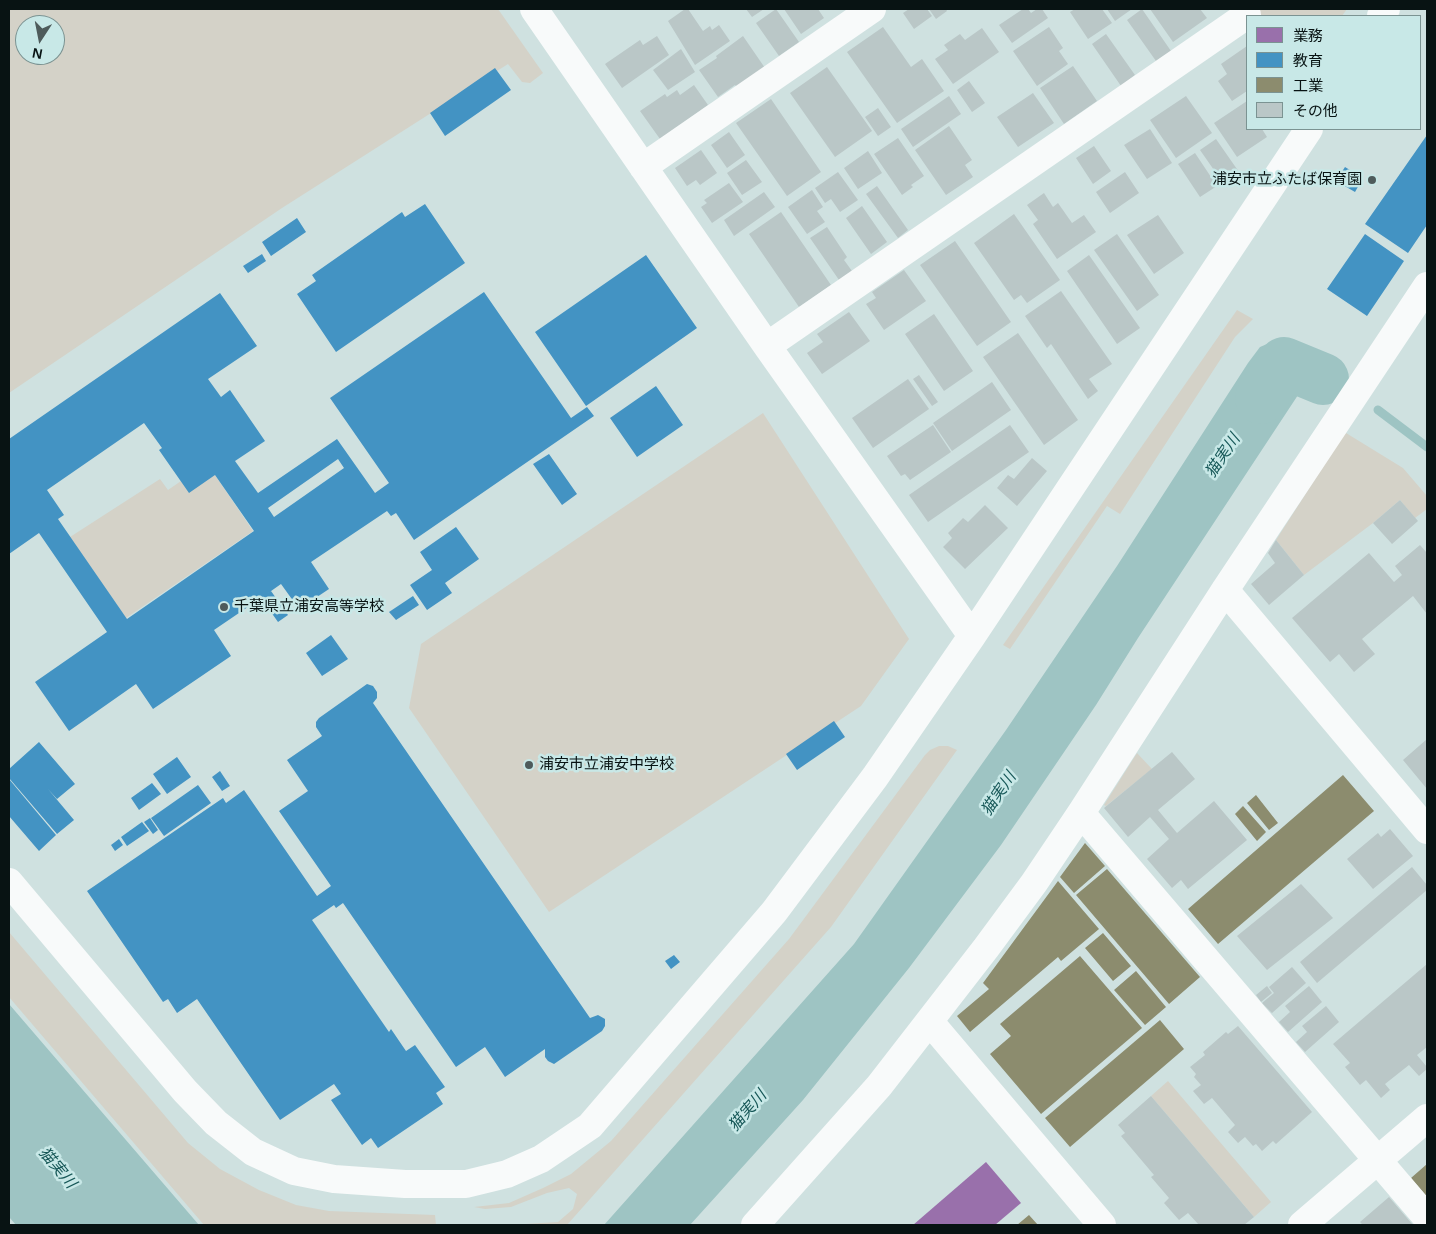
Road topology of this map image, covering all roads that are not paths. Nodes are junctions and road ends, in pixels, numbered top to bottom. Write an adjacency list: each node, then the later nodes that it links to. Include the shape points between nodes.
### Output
1 (534, 9): 5 (street)
2 (872, 9): 5 (street)
3 (1246, 13): 7 (street)
4 (1308, 130): 9 (street)
5 (643, 167): 7 (street)
6 (1427, 286): 8 (street)
7 (767, 346): 9 (street)
8 (1225, 590): 10 (street); 11 (street)
9 (972, 636): 12 (street, via 875,777 774,912 590,1126 540,1159 507,1174 466,1184 334,1179 294,1171 253,1152 216,1123 185,1091)
10 (1081, 813): 13 (street, via 1034,883); 15 (street)
11 (1427, 830)
12 (9, 882)
13 (930, 1022): 17 (street); 18 (street)
14 (1427, 1118): 15 (street)
15 (1378, 1160): 16 (street); 19 (street)
16 (1427, 1218)
17 (762, 1223)
18 (1102, 1225)
19 (1302, 1225)

